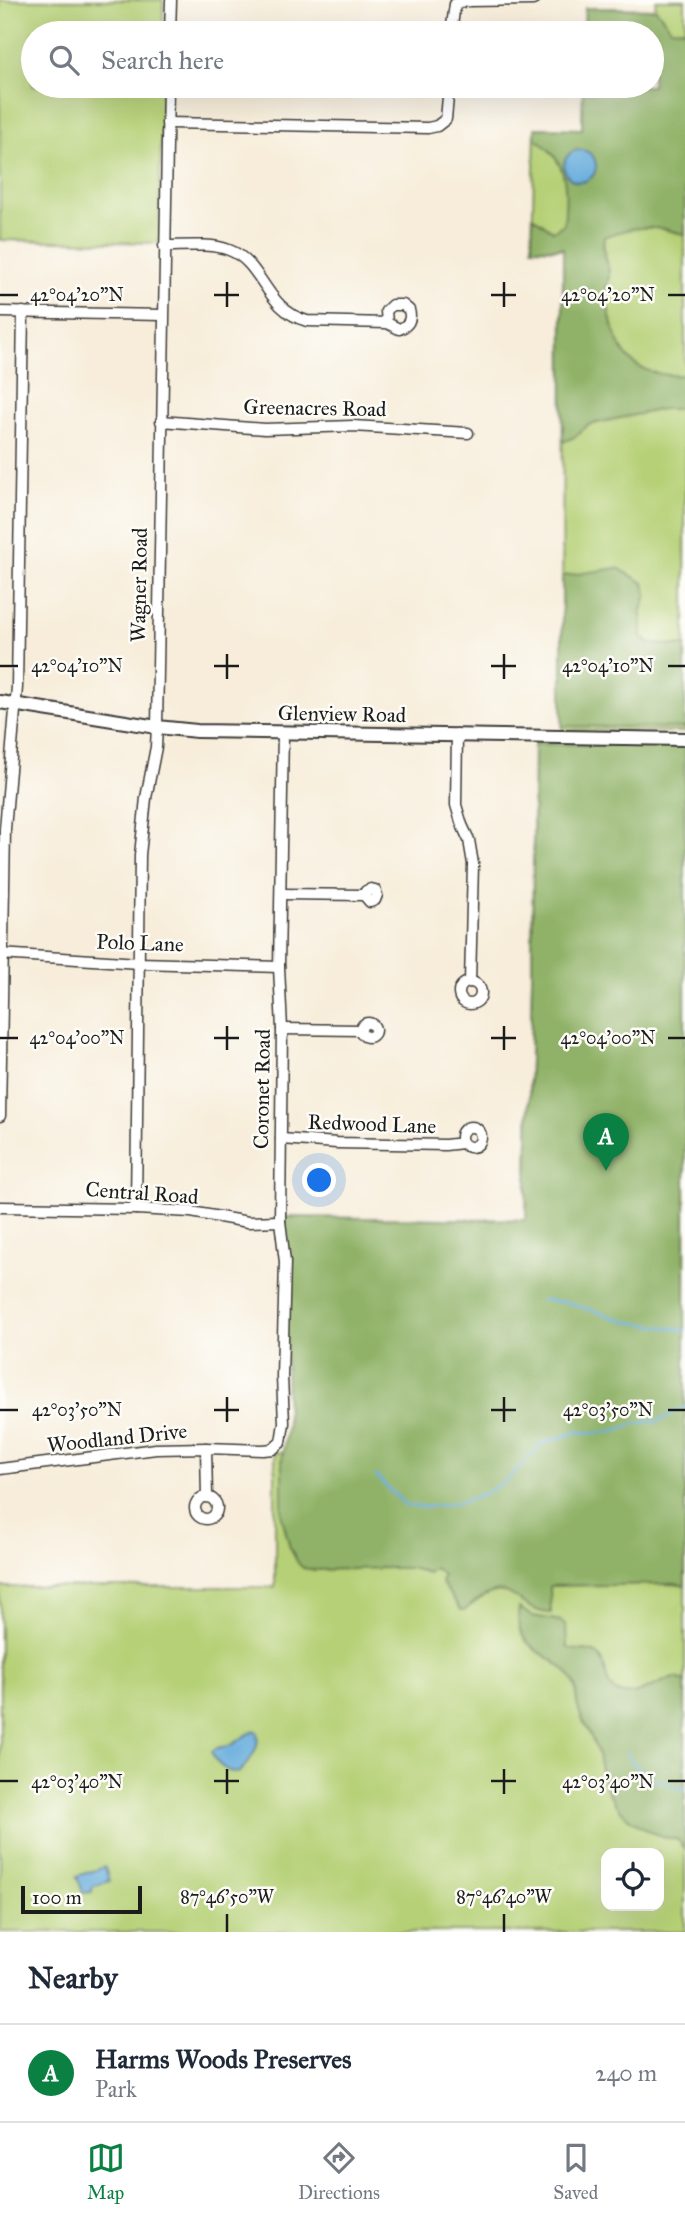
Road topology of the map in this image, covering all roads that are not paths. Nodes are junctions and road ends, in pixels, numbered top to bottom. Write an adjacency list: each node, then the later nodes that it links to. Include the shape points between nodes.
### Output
1 (171, 0): 3 (street)
2 (533, 0): 4 (street, via 455,4)
3 (170, 21)
4 (453, 21)
5 (168, 98): 7 (street, Wagner Road)
6 (448, 98): 7 (street, via 446,119 428,128)
7 (167, 123): 8 (street, Wagner Road)
8 (164, 246): 11 (street, Wagner Road); 12 (street, via 230,250 246,261 278,305 296,318)
9 (0, 312): 10 (street)
10 (23, 312): 11 (street); 16 (street)
11 (163, 315): 13 (street, Wagner Road)
12 (387, 323)
13 (161, 421): 14 (street, Greenacres Road, via 265,429 353,426); 17 (street, Wagner Road)
14 (468, 433)
15 (0, 702): 16 (main road, Glenview Road)
16 (15, 704): 17 (main road, Glenview Road); 23 (street, via 5,809)
17 (157, 727): 18 (main road, Glenview Road); 24 (street, Wagner Road, via 140,855)
18 (283, 732): 19 (main road, Glenview Road); 21 (street, Coronet Road)
19 (457, 734): 20 (main road, Glenview Road); 26 (street, via 456,805 473,864)
20 (685, 739)
21 (281, 894): 22 (street); 25 (street, Coronet Road)
22 (364, 895)
23 (1, 954): 24 (street, Polo Lane); 29 (street)
24 (139, 963): 25 (street, Polo Lane); 33 (street, Wagner Road)
25 (279, 967): 27 (street, Coronet Road)
26 (470, 982)
27 (282, 1029): 28 (street); 30 (street, Coronet Road)
28 (361, 1030)
29 (0, 1116)
30 (281, 1139): 31 (street, Redwood Lane); 34 (street, Coronet Road)
31 (463, 1143)
32 (0, 1207): 33 (street, Central Road)
33 (135, 1209): 34 (street, Central Road, via 248,1222)
34 (280, 1221): 35 (street, Coronet Road, via 285,1262 284,1423)
35 (279, 1446): 36 (street, Woodland Drive, via 263,1450)
36 (206, 1448): 37 (street, Woodland Drive, via 135,1451); 38 (street)
37 (0, 1469)
38 (207, 1497)

